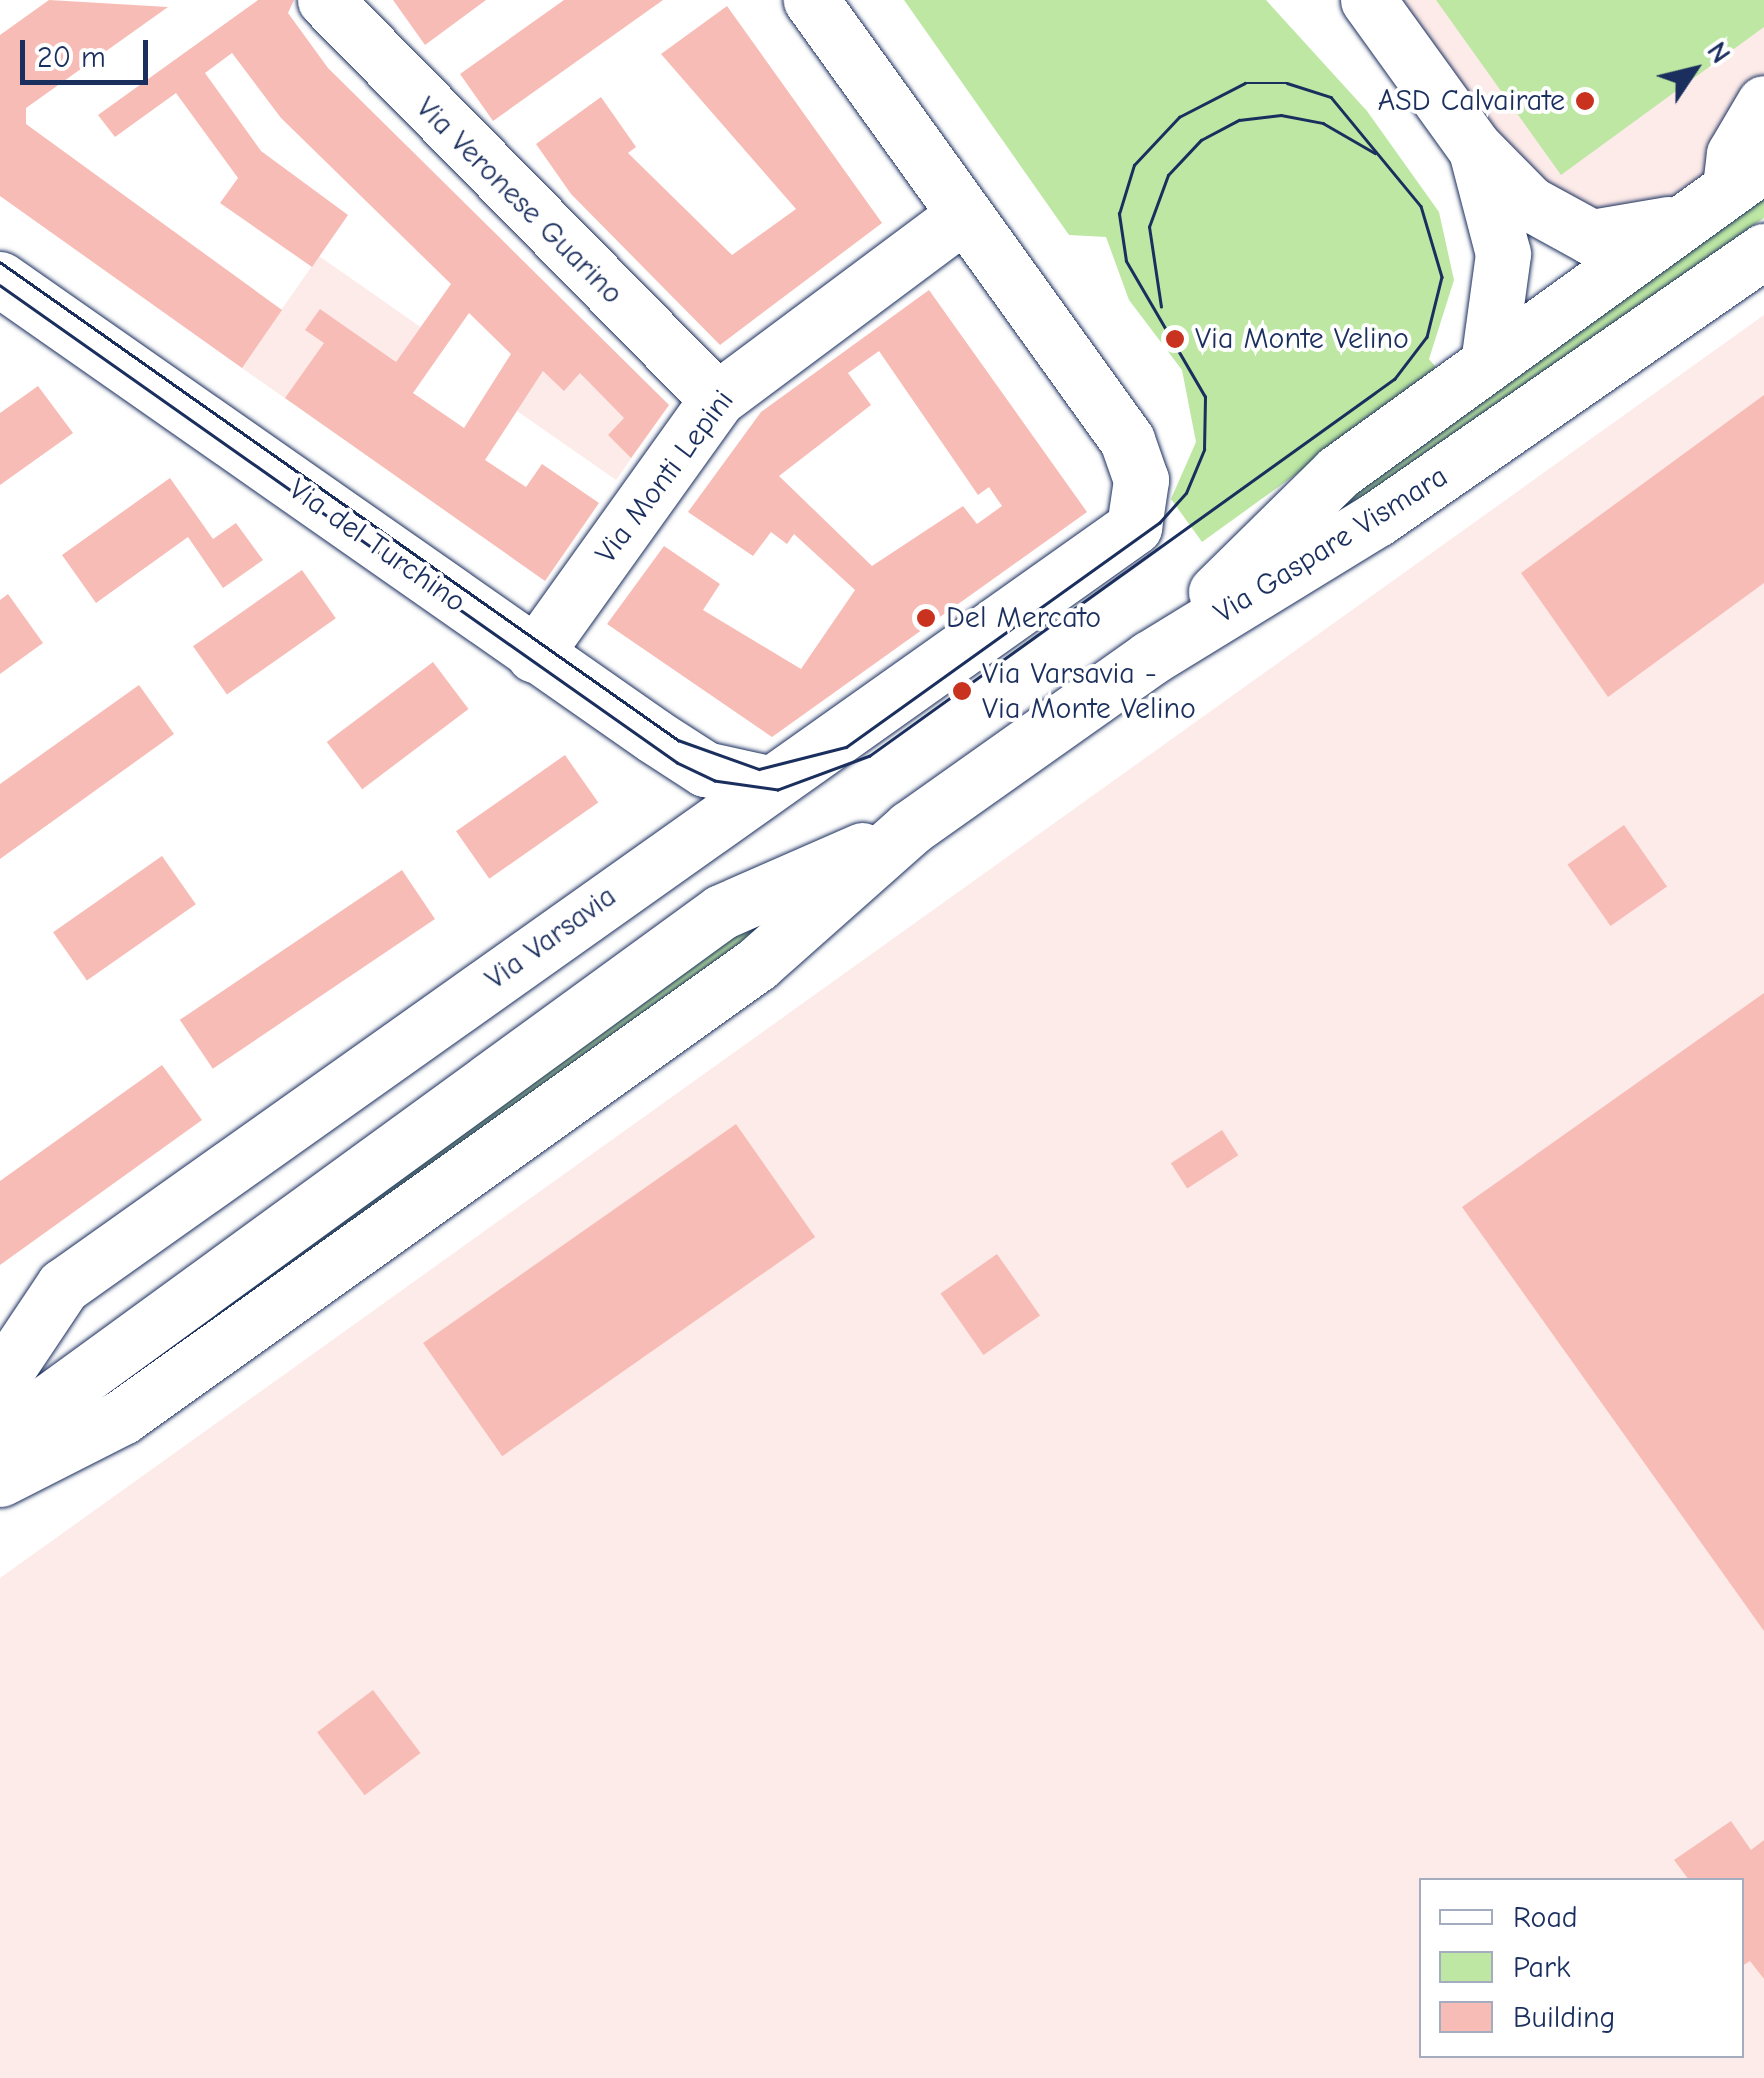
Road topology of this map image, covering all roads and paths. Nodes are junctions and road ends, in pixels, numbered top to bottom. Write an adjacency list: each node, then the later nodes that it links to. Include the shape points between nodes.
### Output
1 (325, 0): 12 (street, Via Veronese Guarino)
2 (811, 0): 7 (street)
3 (1368, 0): 5 (street)
4 (1764, 103): 6 (street, via 1734,154)
5 (1474, 147): 8 (street, via 1529,203 1591,237); 11 (street, via 1503,254)
6 (1747, 175): 8 (street, Via Gaspare Vismara)
7 (964, 215): 12 (street, Via Monti Lepini); 15 (street, Via Varsavia, via 1127,440 1141,480 1134,528)
8 (1686, 219): 11 (street, Via Gaspare Vismara)
9 (1764, 251): 14 (street, Via Gaspare Vismara, via 1378,519)
10 (0, 279): 13 (street, Via del Turchino)
11 (1488, 362): 14 (street, Via Gaspare Vismara, via 1338,472)
12 (717, 399): 13 (street, Via Monti Lepini)
13 (534, 655): 15 (street, Via del Turchino, via 705,769)
14 (1150, 658): 16 (street)
15 (768, 783): 17 (street, Via Varsavia, via 63,1286)
16 (910, 828): 18 (street, via 721,912); 19 (street, via 742,975 122,1417)
17 (0, 1380)
18 (0, 1437)
19 (0, 1479)

